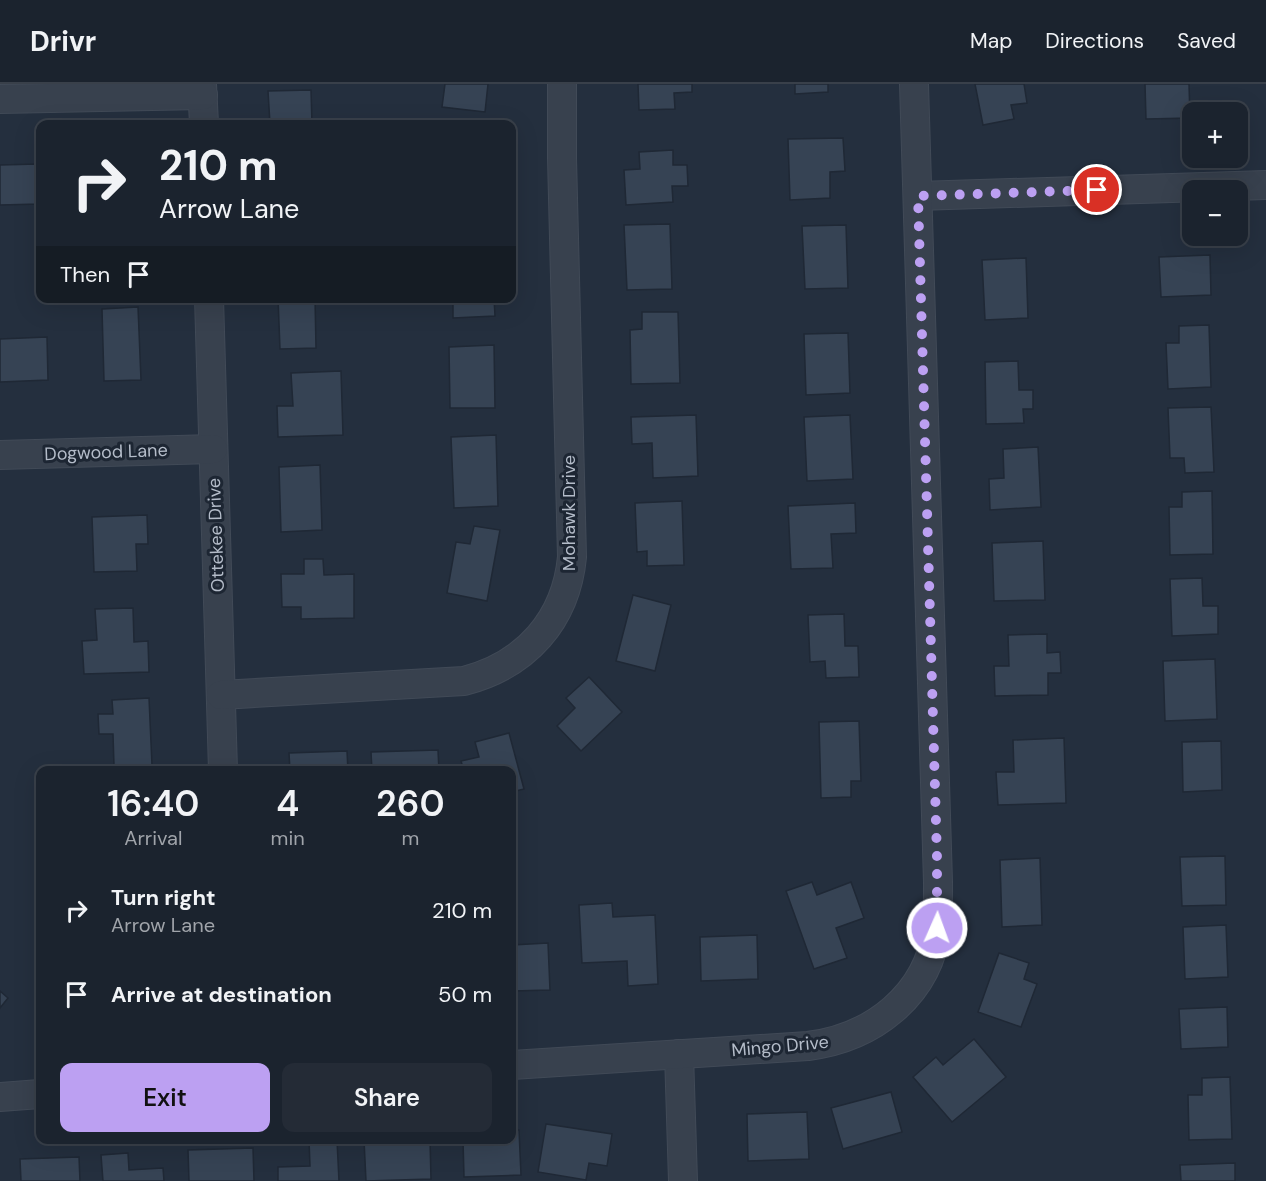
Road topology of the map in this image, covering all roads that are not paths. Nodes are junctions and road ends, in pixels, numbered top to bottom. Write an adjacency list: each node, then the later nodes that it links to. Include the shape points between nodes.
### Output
1 (562, 84): 11 (street, Mohawk Drive, via 572,557 566,592 550,624 513,662 464,681)
2 (914, 84): 7 (street, Mingo Drive)
3 (202, 89): 4 (street); 5 (street)
4 (0, 99)
5 (204, 120)
6 (1266, 185): 7 (street)
7 (918, 196): 13 (street, Mingo Drive, via 938,882 933,944 921,976 906,997 887,1016 858,1034 808,1046)
8 (209, 303): 9 (street, Ottekee Drive)
9 (213, 449): 10 (street, Dogwood Lane); 11 (street, Ottekee Drive)
10 (0, 455)
11 (221, 694): 12 (street, Ottekee Drive)
12 (223, 766)
13 (679, 1054): 14 (street, Mingo Drive); 17 (street)
14 (516, 1065)
15 (36, 1094): 16 (street)
16 (0, 1097)
17 (683, 1181)

